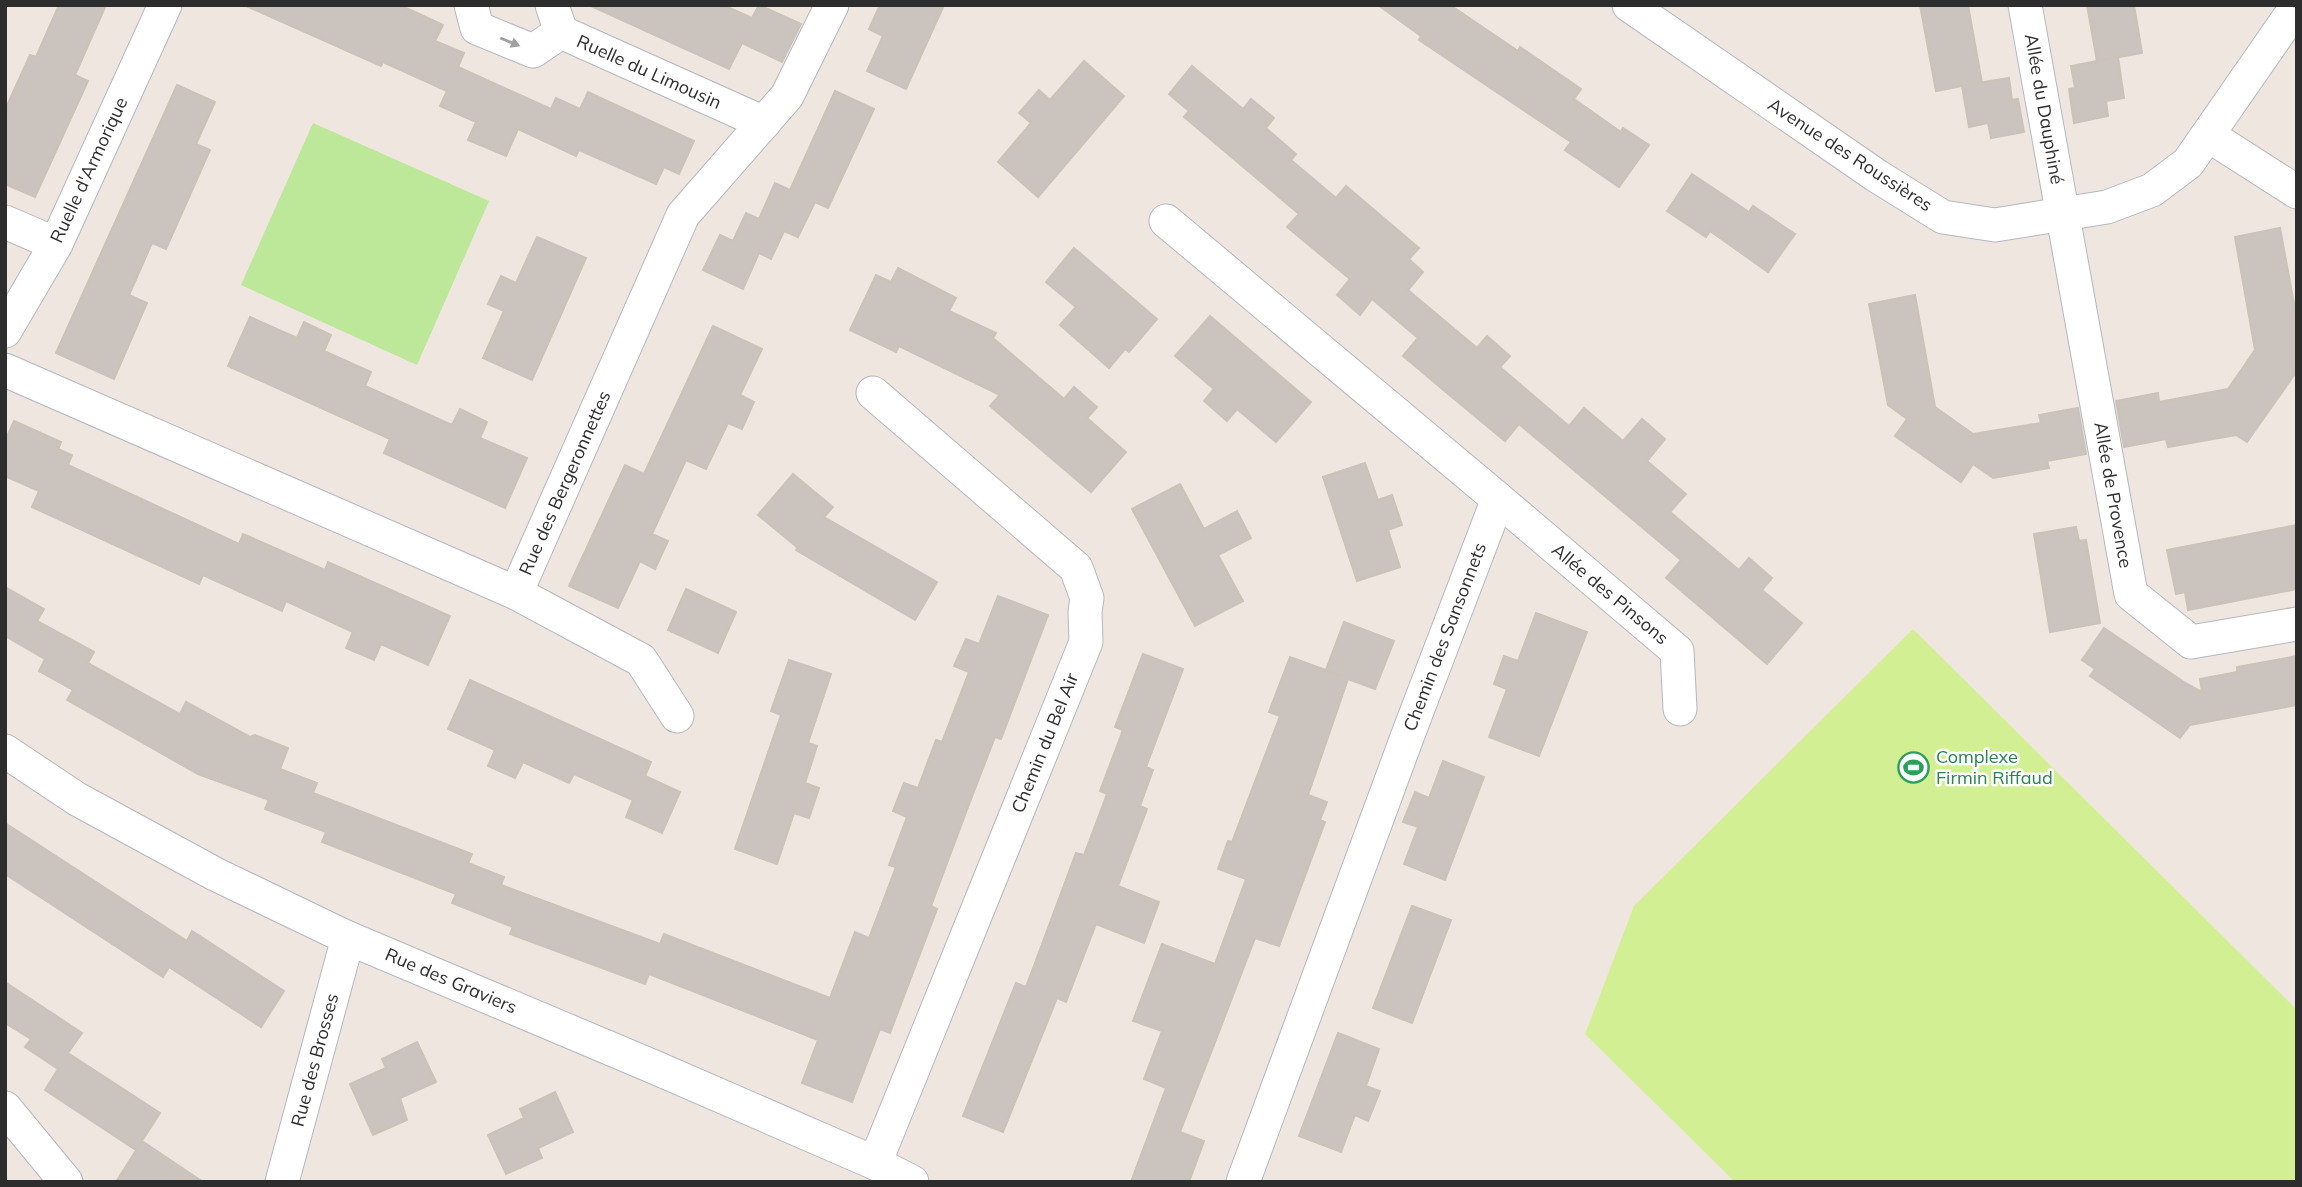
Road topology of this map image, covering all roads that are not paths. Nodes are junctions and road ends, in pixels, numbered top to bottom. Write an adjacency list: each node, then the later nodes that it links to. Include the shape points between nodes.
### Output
1 (165, 5): 14 (street, Ruelle d'Armorique)
2 (471, 5): 7 (street, one-way to 7, via 477,28 533,51)
3 (832, 5): 8 (street, Rue des Bergeronnettes, via 787,96)
4 (1629, 5): 11 (street, Avenue des Roussières, via 1943,217 1995,225)
5 (2025, 5): 11 (street, Allée du Dauphiné)
6 (2297, 6): 9 (street, Avenue des Roussières)
7 (557, 19): 8 (street, Ruelle du Limousin)
8 (764, 123): 19 (street, Rue des Bergeronnettes, via 683,215)
9 (2208, 135): 10 (street); 11 (street, Avenue des Roussières, via 2188,163 2152,190 2106,207)
10 (2297, 192)
11 (2063, 214): 20 (street, Allée de Provence, via 2131,594 2190,642)
12 (1166, 221): 18 (street)
13 (5, 222): 14 (street)
14 (56, 244): 15 (street, Ruelle d'Armorique)
15 (5, 331)
16 (5, 370): 19 (street, Rue des Bergeronnettes)
17 (873, 393): 26 (street, Chemin du Bel Air, via 1076,568 1087,598 1086,642)
18 (1498, 499): 21 (street, Allée des Pinsons, via 1677,651); 30 (street, Chemin des Sansonnets)
19 (516, 593): 22 (street, via 641,660)
20 (2297, 624)
21 (1679, 709)
22 (677, 716)
23 (5, 751): 24 (street, Rue des Graviers, via 77,800)
24 (348, 938): 26 (street, Rue des Graviers); 28 (street, Rue des Brosses)
25 (5, 1108): 27 (street)
26 (875, 1163): 29 (street, Rue des Graviers)
27 (66, 1182)
28 (282, 1182)
29 (912, 1182)
30 (1243, 1182)

